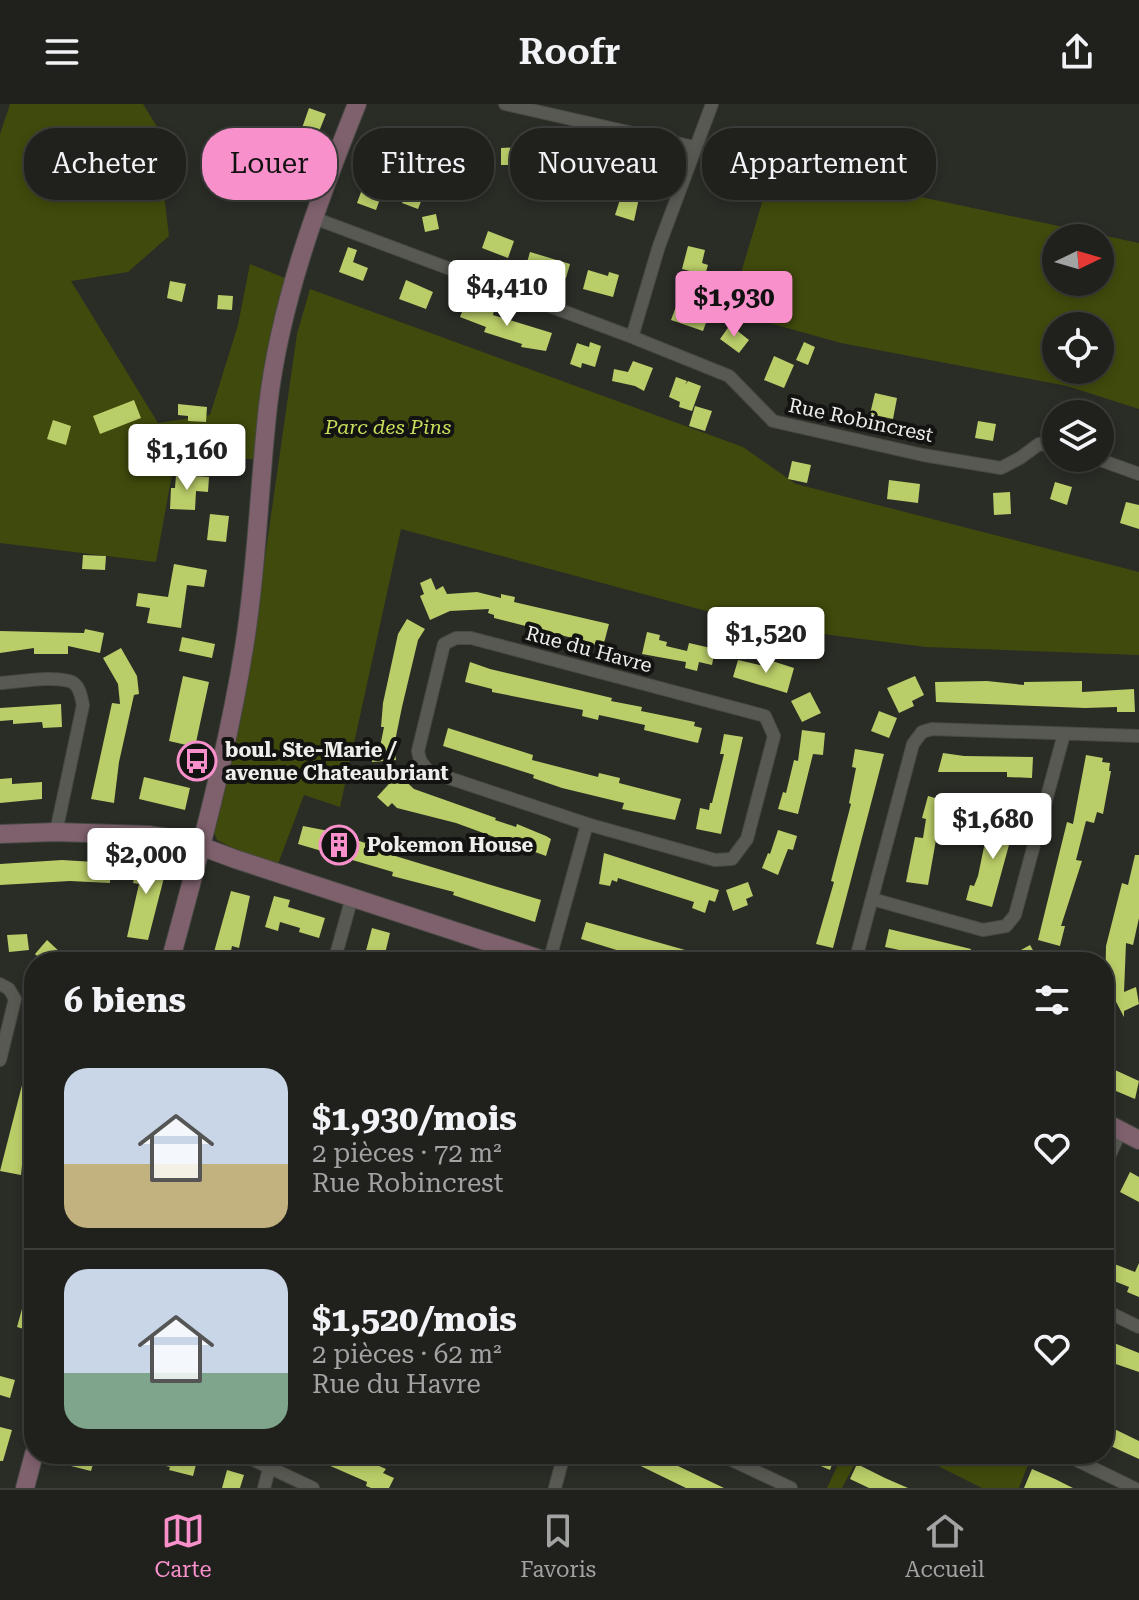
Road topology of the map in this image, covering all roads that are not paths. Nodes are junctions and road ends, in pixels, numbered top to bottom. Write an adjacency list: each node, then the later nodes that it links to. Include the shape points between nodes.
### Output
1 (357, 104): 5 (street)
2 (505, 104): 4 (street)
3 (712, 104): 4 (street)
4 (694, 147): 6 (street)
5 (314, 218): 6 (street, Rue Robincrest); 16 (street, via 293,281 268,405 245,646)
6 (632, 337): 7 (street, Rue Robincrest, via 729,376 773,421 795,428 1001,468)
7 (1042, 444)
8 (1114, 465): 9 (street)
9 (1139, 474)
10 (0, 683): 14 (street, via 51,680 72,682 80,689 83,705)
11 (1064, 734): 12 (street); 18 (street, via 922,732 913,744); 18 (street, via 1015,915 1006,926 983,930)
12 (1139, 736)
13 (587, 824): 13 (street, Rue du Havre, via 715,860 732,859 747,839 774,736 765,716 471,638 444,644 418,751 428,771); 22 (street)
14 (56, 832): 15 (street); 16 (street, via 173,837)
15 (0, 834)
16 (201, 845): 17 (street); 19 (street)
17 (352, 897): 20 (street); 21 (street)
18 (872, 899): 23 (street)
19 (173, 952)
20 (337, 952)
21 (519, 952)
22 (552, 952)
23 (858, 952)
24 (0, 984): 25 (street, via 15,999)
25 (0, 1060)
26 (1114, 1127): 27 (street)
27 (1139, 1140)
28 (1114, 1315): 29 (street)
29 (1139, 1327)
30 (31, 1464): 36 (street)
31 (260, 1464): 35 (street)
32 (561, 1464): 39 (street)
33 (740, 1464): 40 (street)
34 (1085, 1464): 41 (street)
35 (269, 1469): 37 (street); 38 (street)
36 (25, 1488)
37 (264, 1488)
38 (313, 1488)
39 (555, 1488)
40 (791, 1488)
41 (1134, 1488)

